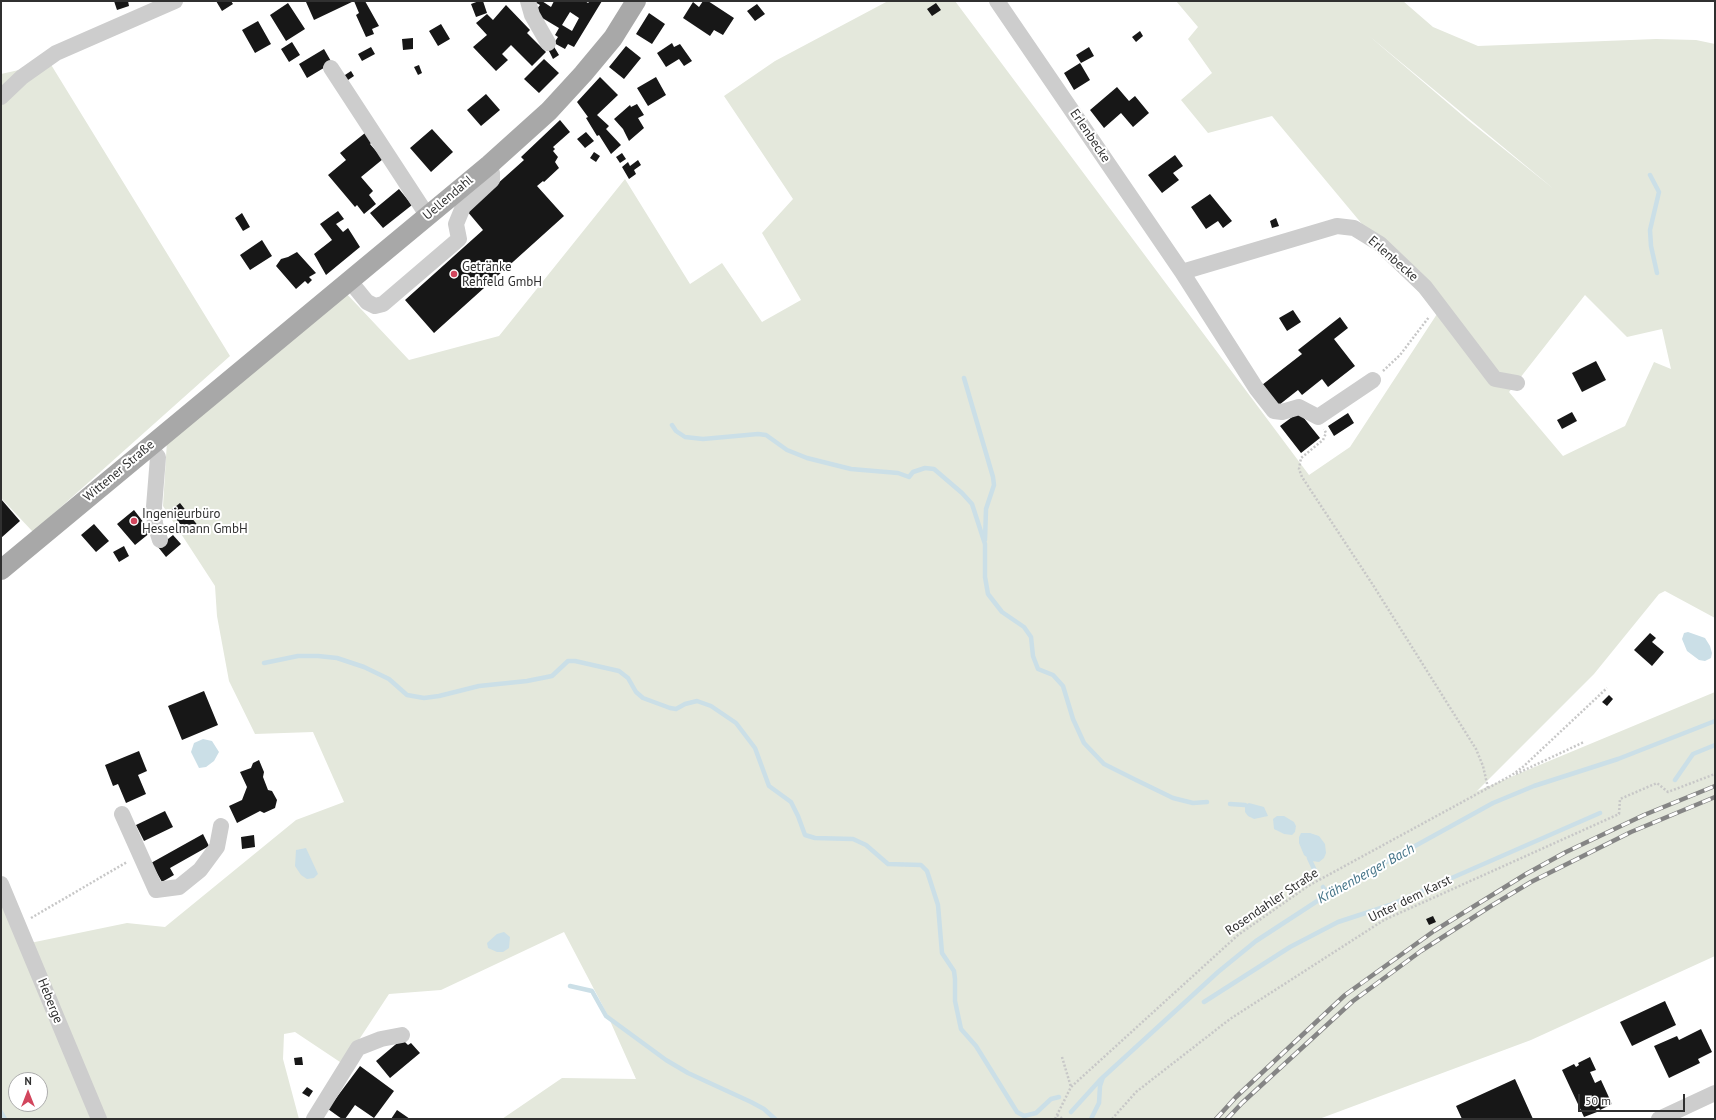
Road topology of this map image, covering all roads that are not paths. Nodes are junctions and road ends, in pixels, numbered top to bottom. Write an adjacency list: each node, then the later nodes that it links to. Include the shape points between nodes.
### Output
1 (175, 1): 7 (street, via 56,53 22,77)
2 (528, 1): 5 (street, via 532,15)
3 (636, 1): 8 (main road, Uellendahl, via 613,38 583,74 548,111)
4 (997, 1): 10 (street, Erlenbecke)
5 (548, 43)
6 (331, 68): 9 (street)
7 (1, 97)
8 (489, 165): 9 (main road, Uellendahl); 11 (street, via 492,180 463,207 456,224 459,239 383,304 375,306 367,302)
9 (427, 215): 11 (main road, Uellendahl)
10 (1182, 272): 13 (street, Erlenbecke, via 1256,388 1274,410 1282,412 1299,407 1318,417); 14 (street, Erlenbecke, via 1337,226 1354,228 1380,244 1425,287 1495,379)
11 (349, 280): 12 (main road, Uellendahl)
12 (237, 373): 15 (main road, Wittener Straße)
13 (1373, 380)
14 (1517, 383)
15 (149, 446): 16 (street, via 158,457 154,507 155,524); 17 (main road, Wittener Straße)
16 (160, 540)
17 (1, 570)
18 (122, 814): 19 (street, via 156,890 179,887 200,870 216,847)
19 (220, 826)
20 (1, 884): 23 (street, Heberge)
21 (402, 1035): 24 (street, via 381,1039 358,1048)
22 (1715, 1094): 25 (street)
23 (99, 1119)
24 (314, 1119)
25 (1659, 1119)

